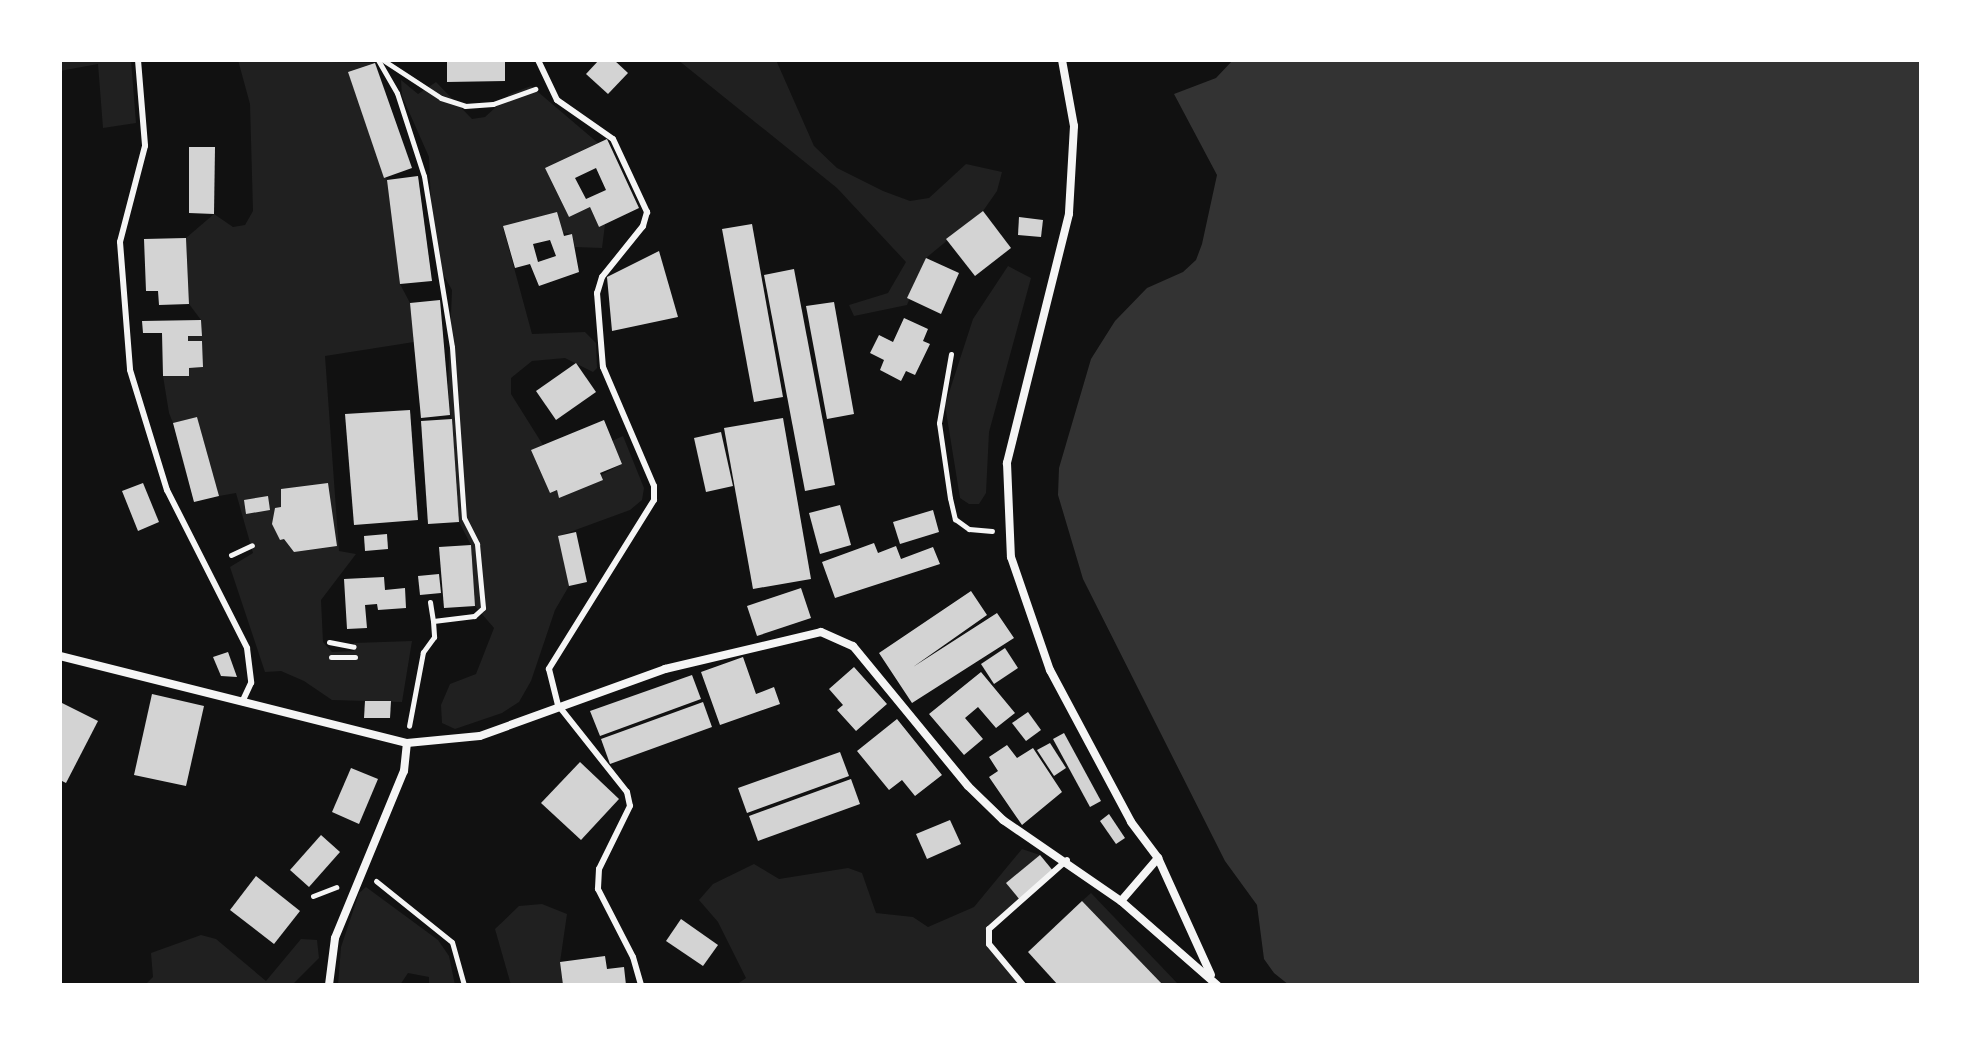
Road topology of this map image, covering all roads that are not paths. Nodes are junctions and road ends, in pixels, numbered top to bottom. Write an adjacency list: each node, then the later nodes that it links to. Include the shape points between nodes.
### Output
1 (138, 60): 5 (lane, via 145,146 120,242 130,370 167,490 247,648 251,683)
2 (538, 60): 6 (lane, via 557,100 613,139 647,212 643,226 602,277 597,293 603,367 654,486 654,500 549,669)
3 (1062, 60): 8 (street, via 1074,126 1069,214 1007,463 1009,532 1028,615 1050,670 1131,822)
4 (60, 656): 5 (street)
5 (242, 702): 7 (street)
6 (558, 705): 7 (street, via 480,736); 9 (street, via 773,640 821,632 853,646 968,786 1003,820); 13 (lane, via 627,792 630,806 606,851 598,889 633,957)
7 (407, 743): 12 (street, via 404,771 335,938)
8 (1158, 858): 10 (street); 11 (street)
9 (1067, 860): 10 (street); 14 (lane, via 989,929 989,944)
10 (1121, 901): 11 (street)
11 (1215, 982)
12 (329, 985)
13 (641, 985)
14 (1023, 985)

